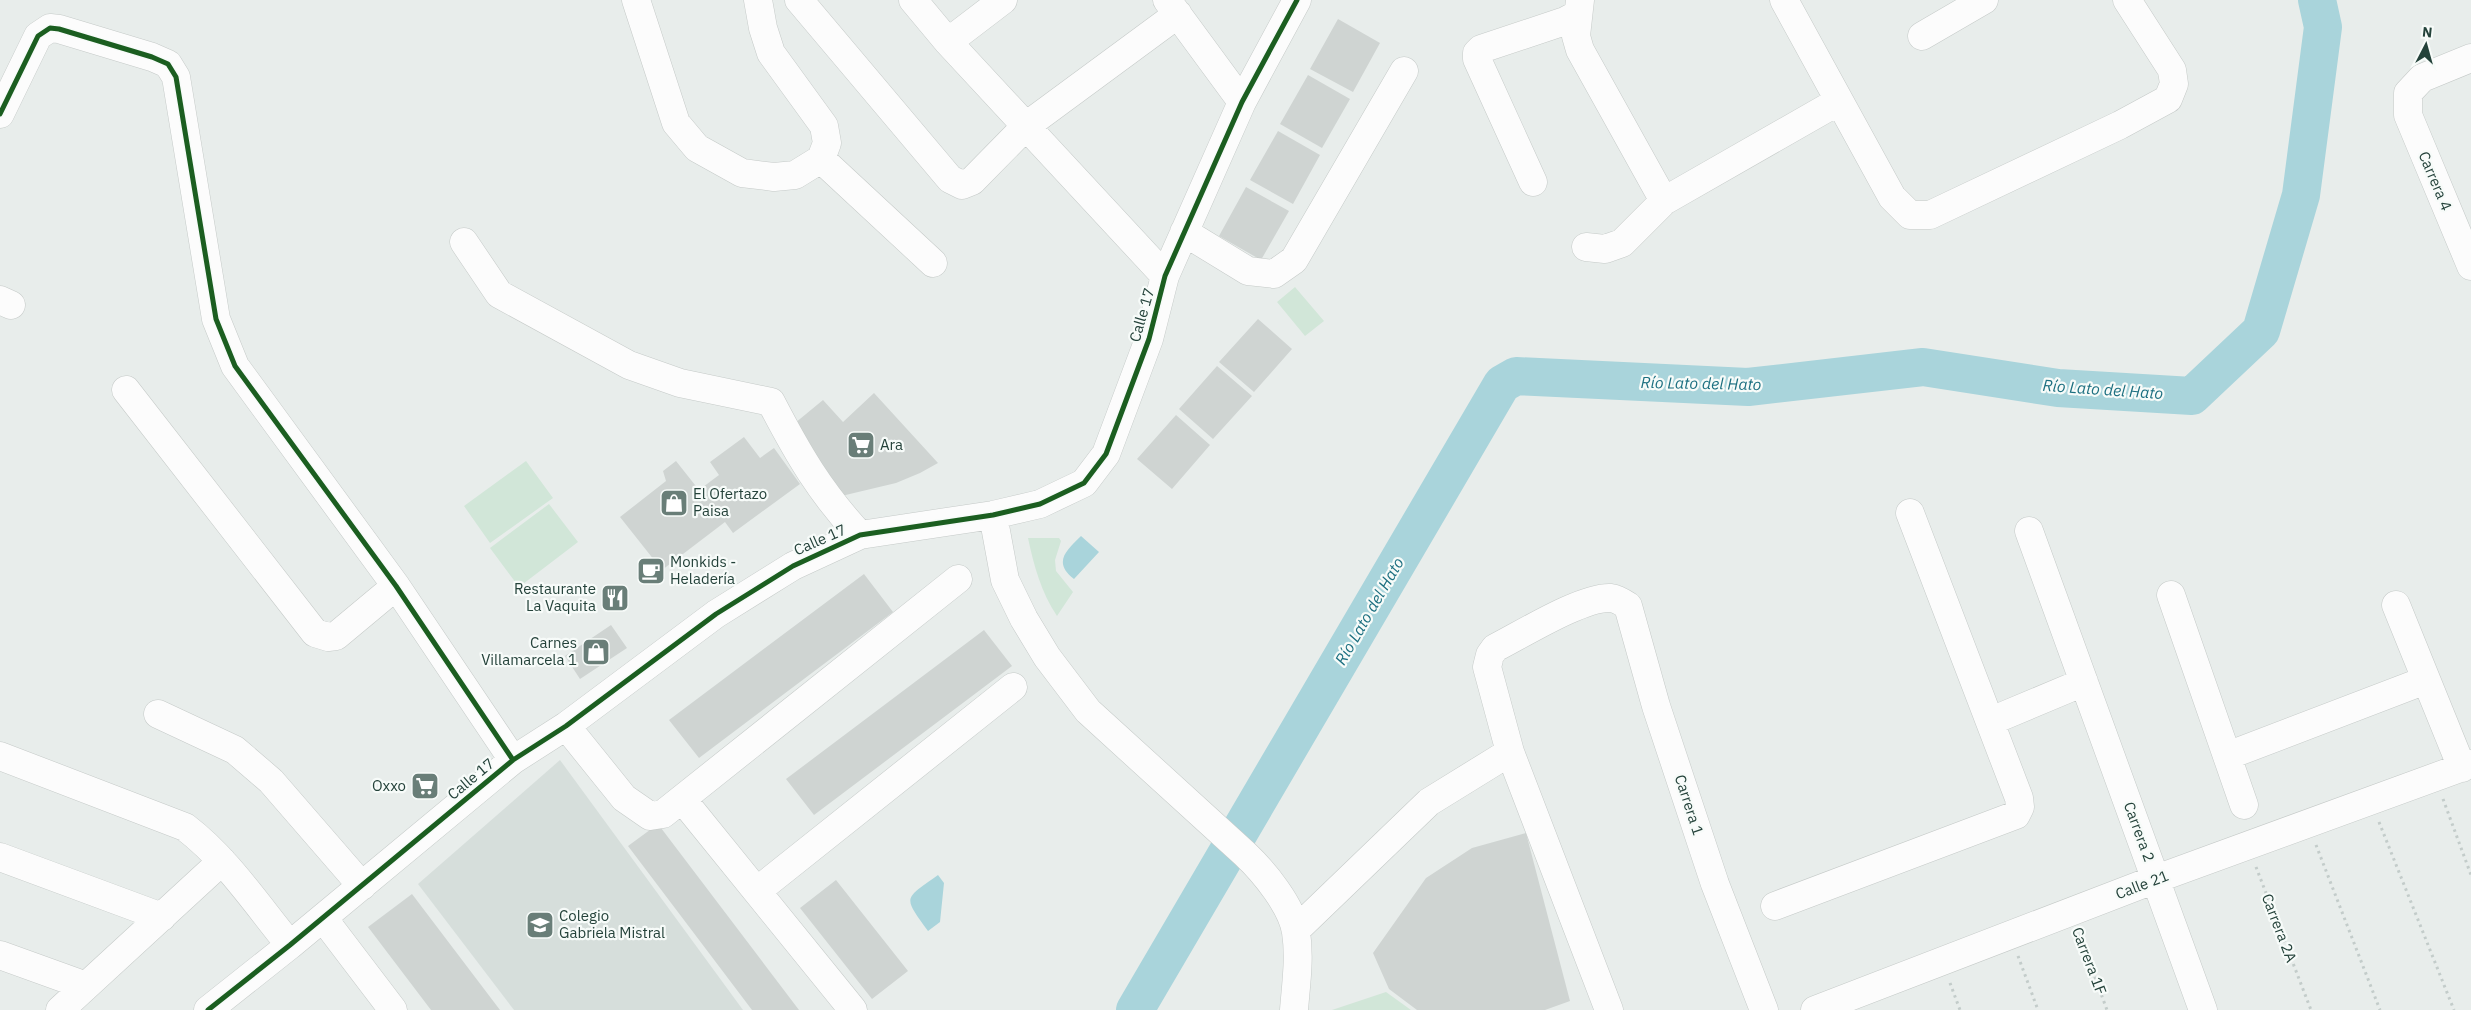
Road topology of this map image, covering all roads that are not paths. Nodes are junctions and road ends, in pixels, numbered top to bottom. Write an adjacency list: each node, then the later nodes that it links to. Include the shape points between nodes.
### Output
1 (636, 0): 20 (street, via 676,123 697,148 742,173 774,177 795,175)
2 (758, 0): 20 (street, via 771,53 824,126 827,143)
3 (799, 0): 19 (street, via 950,179 962,185 972,182)
4 (913, 0): 13 (street)
5 (1003, 0): 13 (street)
6 (1297, 0): 17 (street, Calle 17)
7 (1784, 0): 16 (street)
8 (1984, 0): 12 (street)
9 (2127, 0): 16 (street, via 2172,70 2174,84 2168,99 1930,215 1910,215 1892,197)
10 (1172, 7): 17 (street); 19 (street)
11 (1579, 7): 21 (street, via 1565,21 1476,53); 22 (street, via 1576,36 1580,50)
12 (1922, 36)
13 (948, 42): 19 (street)
14 (2471, 58): 27 (street, Carrera 4, via 2422,78 2408,93 2408,115)
15 (1404, 71): 23 (street, via 1294,260 1274,274 1248,271)
16 (1839, 101): 22 (street)
17 (1242, 102): 23 (street, Calle 17)
18 (0, 114): 35 (street, via 38,36 50,28 168,64 176,77 216,319 235,366)
19 (1026, 126): 28 (street)
20 (821, 160): 26 (street)
21 (1533, 182)
22 (1664, 201): 25 (street, via 1622,243 1605,249)
23 (1184, 232): 28 (street, Calle 17)
24 (464, 242): 33 (street, via 498,294 629,365 680,383 771,402 798,456 834,508)
25 (1586, 247)
26 (933, 263)
27 (2471, 266)
28 (1166, 276): 31 (street, Calle 17, via 1149,338 1106,454 1084,483 1040,504)
29 (126, 390): 35 (street, via 315,633 336,636)
30 (1910, 513): 42 (street)
31 (993, 515): 33 (street, Calle 17); 59 (street, via 1005,580 1047,657 1088,711 1261,870 1281,898)
32 (2029, 531): 39 (street, Carrera 2)
33 (860, 535): 43 (street, Calle 17, via 793,566 716,614)
34 (958, 579): 49 (street)
35 (396, 586): 47 (street)
36 (2171, 595): 46 (street)
37 (2396, 605): 38 (street)
38 (2426, 680): 46 (street); 48 (street)
39 (2084, 682): 42 (street); 53 (street, Carrera 2)
40 (1012, 687): 55 (street)
41 (158, 714): 54 (street, via 235,750 271,781)
42 (1991, 721): 56 (street, via 2019,798 2020,807 2016,815)
43 (566, 726): 47 (street, Calle 17); 49 (street, via 624,798 650,816 663,814)
44 (1510, 752): 59 (street, via 1429,802); 68 (street); 69 (street, Carrera 1, via 1487,667 1495,648 1575,607 1596,600 1620,600 1628,606 1656,706 1715,884)
45 (0, 756): 52 (street, via 185,827)
46 (2227, 756): 50 (street)
47 (513, 760): 54 (street, Calle 17)
48 (2466, 766): 53 (street, Calle 21)
49 (682, 798): 55 (street)
50 (2244, 805)
51 (0, 857): 57 (street)
52 (222, 862): 57 (street); 60 (street)
53 (2156, 879): 70 (street, Calle 21); 71 (street, Carrera 2)
54 (362, 886): 58 (street, Calle 17)
55 (757, 891): 66 (street)
56 (1775, 906)
57 (162, 917): 62 (street)
58 (323, 918): 60 (street, Calle 17); 65 (street)
59 (1296, 930): 67 (street, via 1298,962)
60 (290, 945): 64 (street, Calle 17)
61 (0, 955): 62 (street)
62 (86, 986): 63 (street)
63 (60, 1010)
64 (208, 1010)
65 (392, 1010)
66 (853, 1010)
67 (1294, 1010)
68 (1609, 1010)
69 (1764, 1010)
70 (1815, 1010)
71 (2203, 1010)

